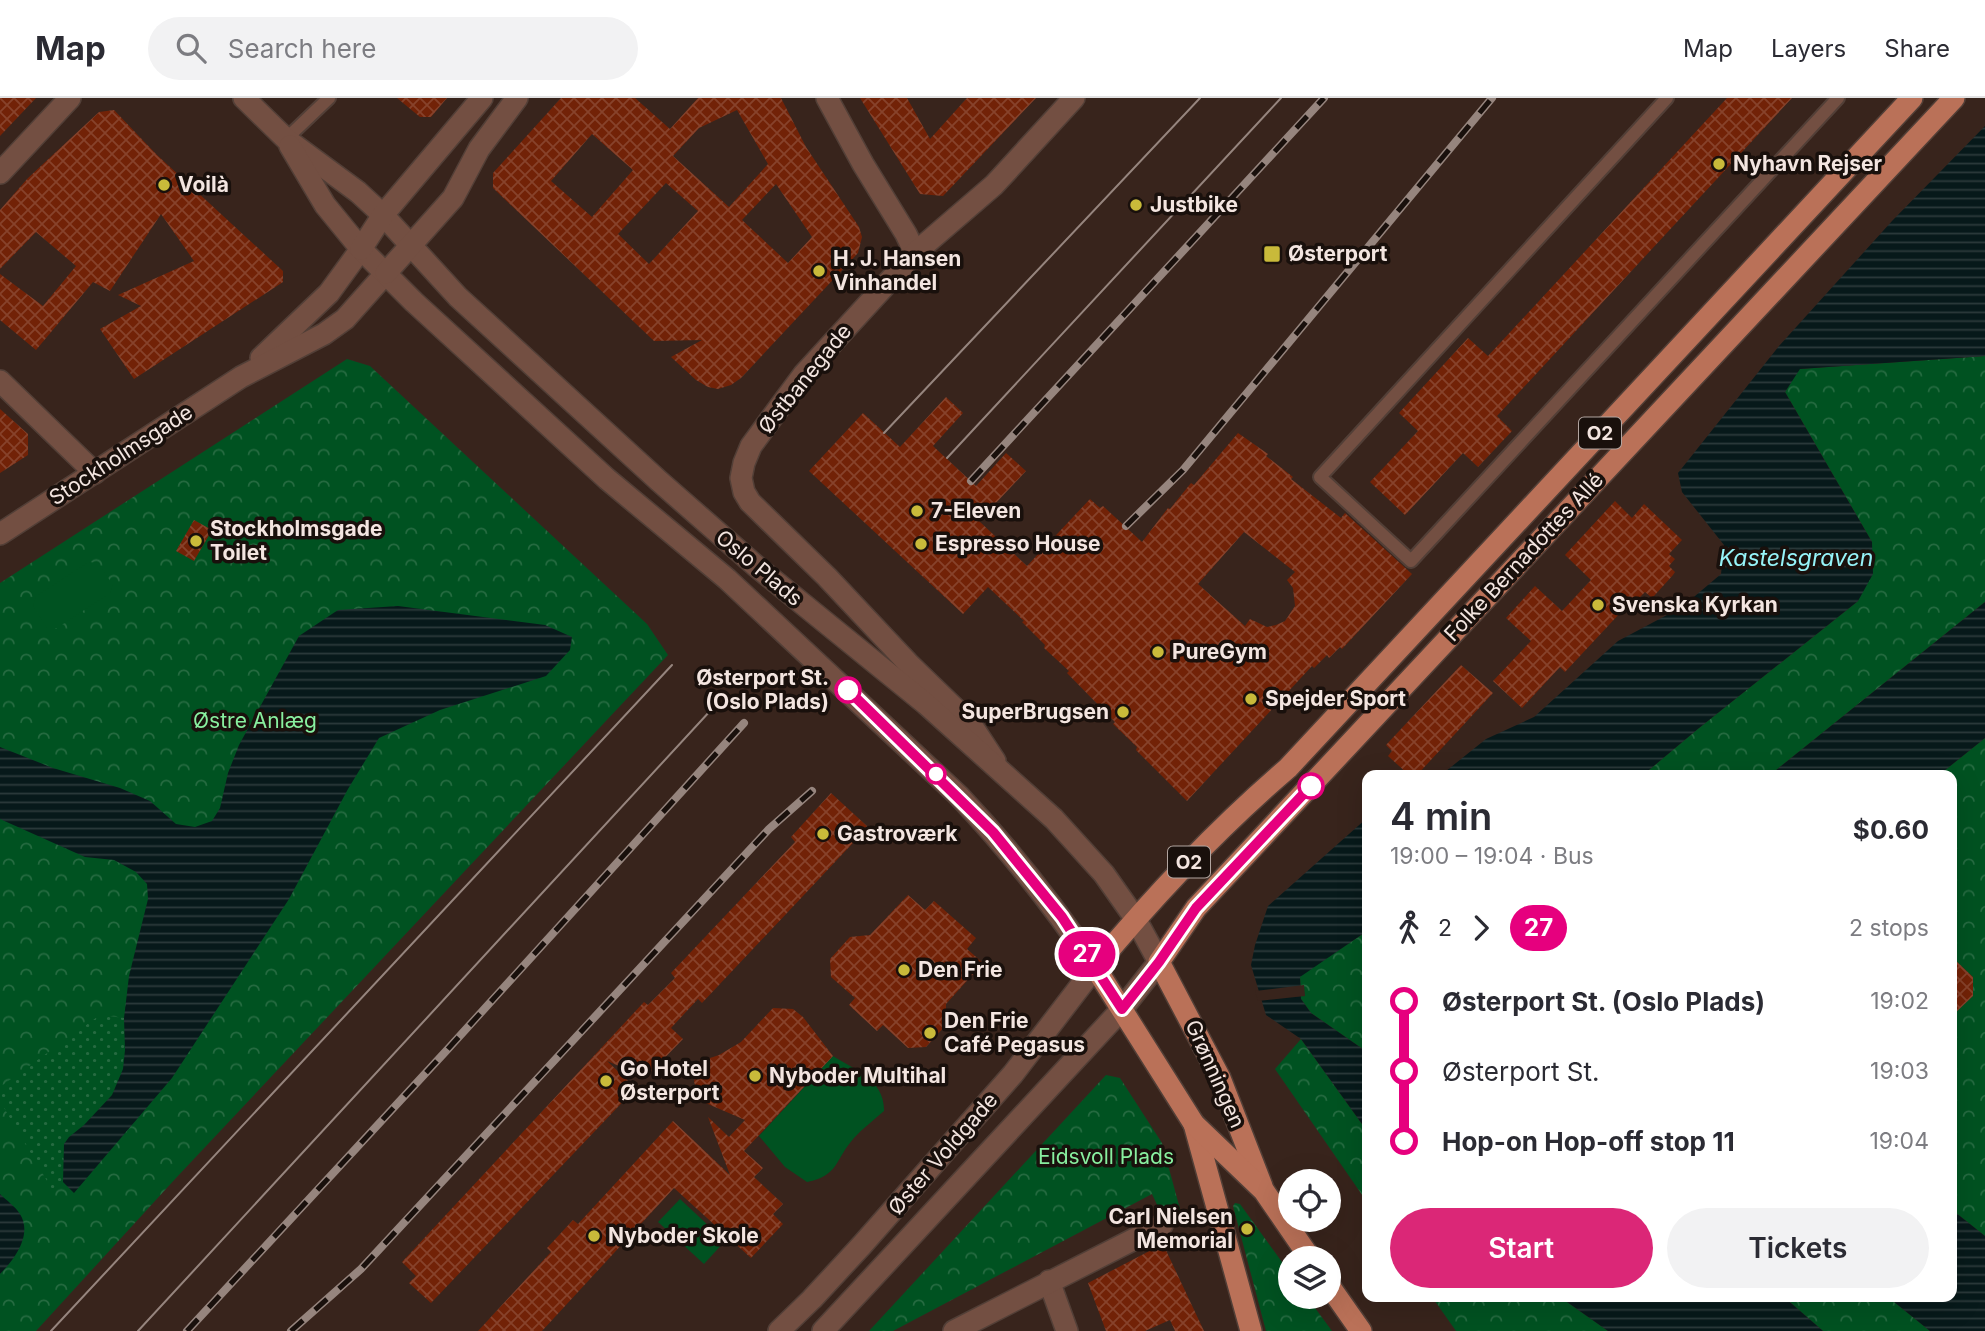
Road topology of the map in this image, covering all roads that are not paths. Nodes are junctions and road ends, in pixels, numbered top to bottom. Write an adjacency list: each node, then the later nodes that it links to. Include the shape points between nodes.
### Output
1 (70, 98): 13 (street)
2 (244, 98): 12 (street)
3 (329, 98): 12 (lane)
4 (482, 98): 14 (street, Stockholmsgade)
5 (517, 98): 15 (street, Stockholmsgade, via 479,149 453,198)
6 (827, 98): 17 (street)
7 (1074, 98): 17 (street, Østbanegade, via 994,185)
8 (1667, 98): 9 (lane, via 1320,477 1411,561)
9 (1839, 98)
10 (1912, 98): 24 (main road, Folke Bernadottes Allé / O2, via 1288,768 1243,807)
11 (1954, 98): 25 (main road, Folke Bernadottes Allé / O2, via 1196,908)
12 (286, 139): 14 (street, Oslo Plads); 16 (street, Oslo Plads, via 325,205)
13 (0, 173)
14 (383, 215): 15 (street, Oslo Plads); 16 (street, Stockholmsgade)
15 (412, 247): 18 (street, Stockholmsgade); 23 (street, Oslo Plads, via 458,297 659,481)
16 (361, 249): 18 (street, Oslo Plads); 19 (street, Stockholmsgade, via 329,293)
17 (915, 253): 23 (street, Østbanegade, via 804,374 751,446 741,478 750,502 970,723)
18 (386, 273): 19 (street, Stockholmsgade, via 345,319); 26 (street, Oslo Plads, via 607,479 727,579 941,779 1008,850)
19 (241, 377): 21 (street, Stockholmsgade)
20 (0, 381): 21 (street)
21 (95, 473): 22 (street, Stockholmsgade)
22 (0, 534)
23 (1001, 771): 24 (street, Oslo Plads, via 1054,819 1104,874)
24 (1135, 918): 25 (street, Oslo Plads); 26 (main road, O2)
25 (1159, 962): 27 (street, Øster Voldgade); 29 (main road, Grønningen, via 1220,1078)
26 (1095, 967): 27 (main road, Grønningen); 34 (street, Øster Voldgade, via 1013,1074 858,1250)
27 (1122, 1009): 28 (main road, Grønningen); 35 (street, Øster Voldgade)
28 (1194, 1124): 29 (main road, Grønningen); 38 (main road)
29 (1264, 1191): 31 (main road, Grønningen)
30 (1162, 1225): 32 (street)
31 (1302, 1246)
32 (1049, 1281): 36 (street); 37 (street)
33 (1341, 1303): 39 (main road)
34 (779, 1331)
35 (823, 1331)
36 (954, 1331)
37 (1067, 1331)
38 (1251, 1331)
39 (1361, 1331)

